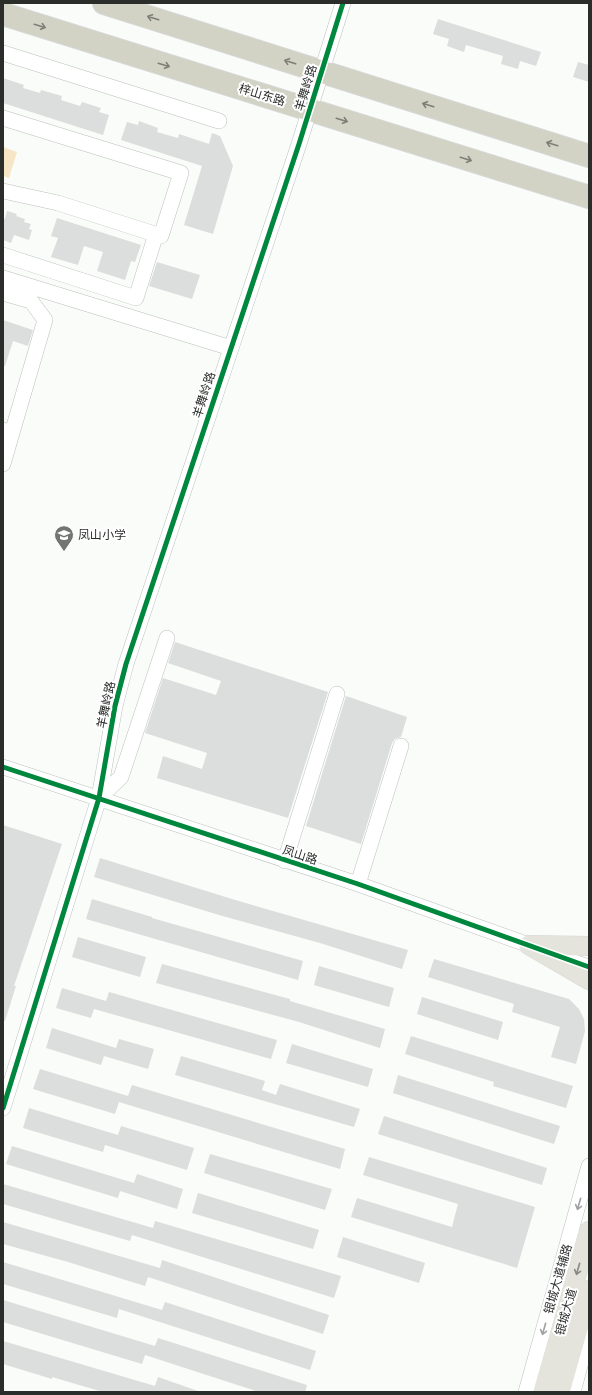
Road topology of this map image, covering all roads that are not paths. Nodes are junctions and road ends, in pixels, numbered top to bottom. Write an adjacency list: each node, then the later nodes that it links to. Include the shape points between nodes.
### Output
1 (104, 3): 5 (highway, one-way to 1)
2 (343, 3): 5 (street, 羊舞岭路)
3 (3, 14): 6 (highway, 梓山东路, one-way to 6)
4 (3, 53): 8 (street)
5 (321, 72): 6 (street, 羊舞岭路); 9 (highway, one-way to 5)
6 (309, 110): 11 (highway, 梓山东路, one-way to 11); 16 (street, 羊舞岭路)
7 (3, 118): 12 (street, via 181,173 161,236)
8 (219, 121)
9 (589, 156)
10 (3, 191): 12 (street, via 58,203)
11 (589, 197)
12 (156, 234): 13 (street, via 136,298)
13 (3, 255)
14 (3, 278): 16 (street)
15 (3, 293): 17 (street, via 31,301 45,320)
16 (231, 348): 23 (street, 羊舞岭路, via 126,664 115,706)
17 (7, 432): 18 (street)
18 (3, 464)
19 (167, 638): 23 (street, via 121,777)
20 (337, 694): 24 (street)
21 (401, 746): 25 (street)
22 (3, 767): 23 (street, 凤山路)
23 (99, 798): 24 (street, 凤山路); 30 (street, 羊舞岭路)
24 (285, 861): 25 (street, 凤山路)
25 (358, 884): 26 (street, 凤山路)
26 (528, 945): 27 (main road); 28 (street, 凤山路); 29 (main road)
27 (589, 946)
28 (589, 967)
29 (589, 980)
30 (3, 1108)
31 (589, 1166): 35 (street, 银城大道辅路, one-way to 35)
32 (589, 1231): 36 (main road, 银城大道, one-way to 36)
33 (589, 1290): 37 (main road, 银城大道)
34 (589, 1333): 38 (street)
35 (526, 1392)
36 (543, 1392)
37 (560, 1392)
38 (573, 1392)

